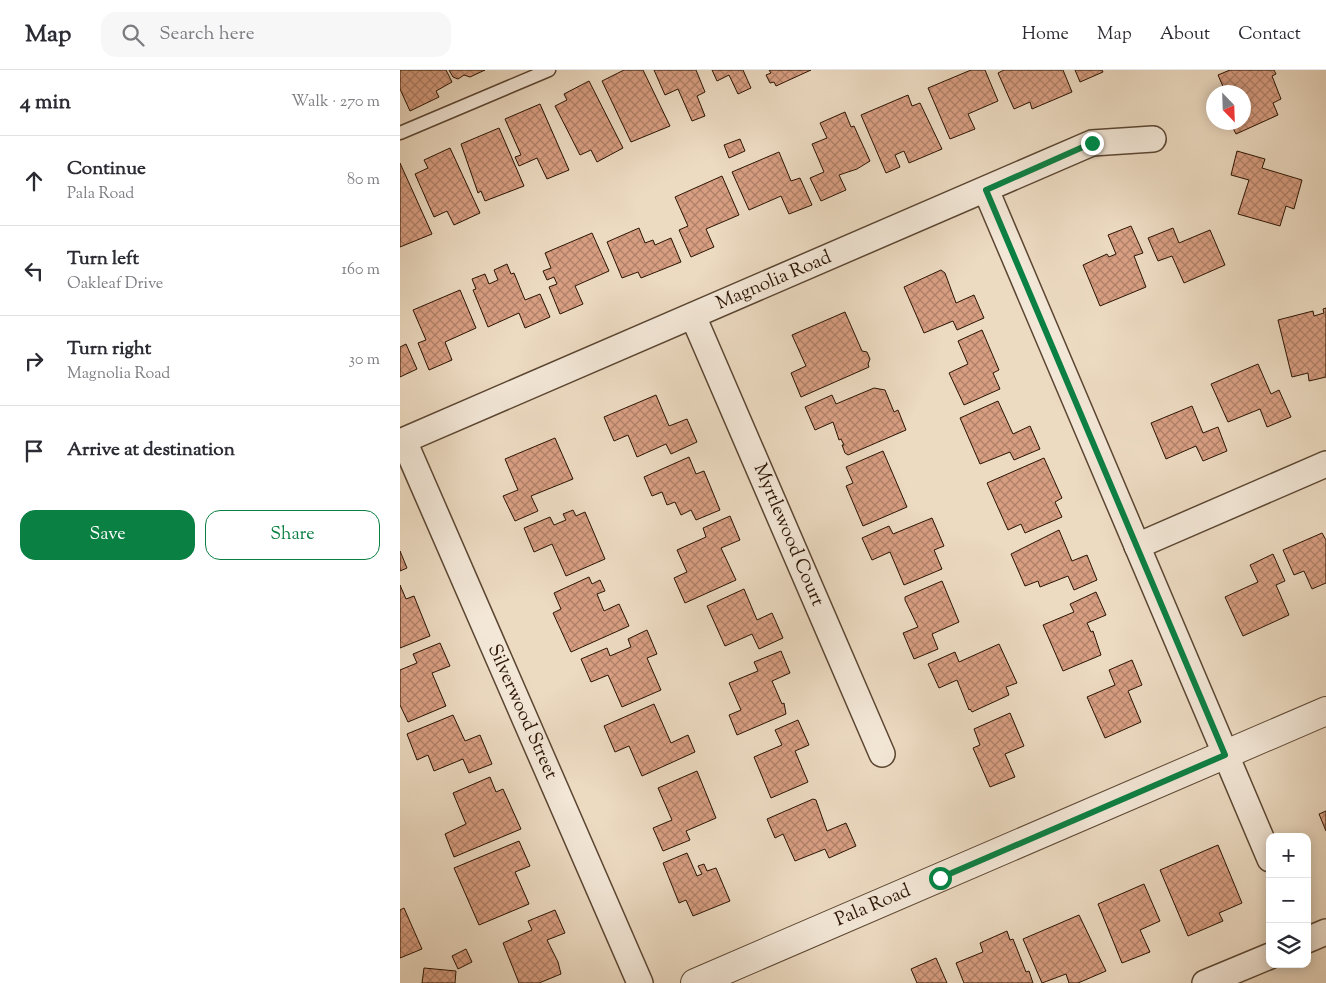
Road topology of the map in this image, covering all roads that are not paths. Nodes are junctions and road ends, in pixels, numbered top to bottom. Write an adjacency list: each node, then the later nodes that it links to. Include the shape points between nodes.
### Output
1 (548, 70): 2 (lane)
2 (400, 133)
3 (1153, 138): 4 (street, Magnolia Road, via 1092,143)
4 (986, 190): 5 (street, Magnolia Road); 8 (street)
5 (693, 316): 6 (street, Magnolia Road); 10 (street, Myrtlewood Court)
6 (402, 441): 16 (street, Silverwood Street)
7 (1326, 464): 8 (street)
8 (1137, 546): 11 (street)
9 (1326, 711): 11 (street, Pala Road)
10 (882, 754)
11 (1225, 755): 12 (street); 17 (street, Pala Road)
12 (1266, 850)
13 (1326, 932): 14 (street)
14 (1311, 938)
15 (1266, 958): 18 (street)
16 (640, 983)
17 (695, 983)
18 (1205, 983)

